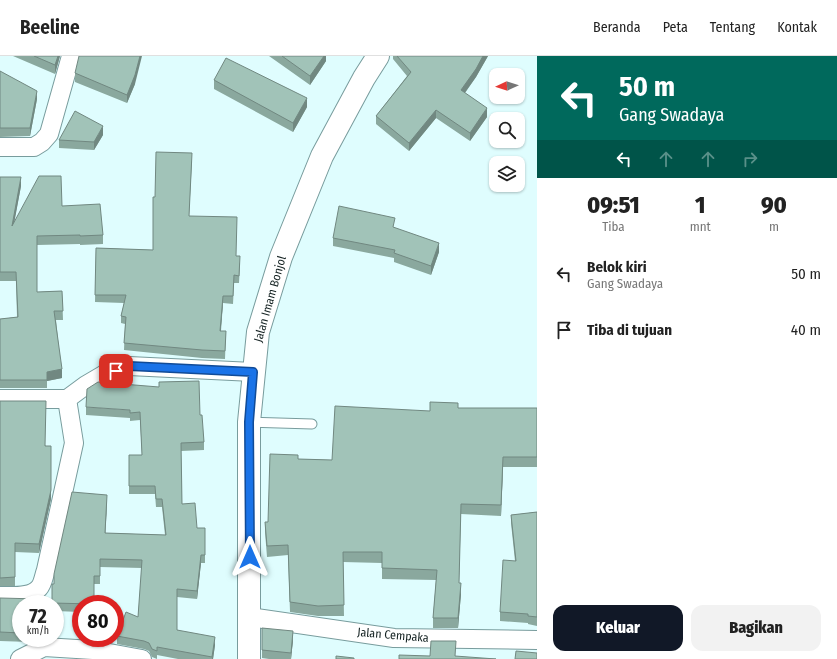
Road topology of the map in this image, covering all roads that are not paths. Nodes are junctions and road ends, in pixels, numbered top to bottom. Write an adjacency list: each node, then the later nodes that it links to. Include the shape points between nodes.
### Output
1 (71, 56): 3 (street, via 49,134 34,147)
2 (378, 56): 4 (highway, Jalan Imam Bonjol, via 322,156 281,257 258,332)
3 (0, 147)
4 (253, 372): 6 (street, via 129,366 86,385); 7 (highway, Jalan Imam Bonjol)
5 (0, 399): 6 (street)
6 (67, 399): 9 (street, via 74,443 46,570 40,587 35,591 20,596)
7 (249, 422): 8 (lane); 10 (highway, Jalan Imam Bonjol)
8 (312, 424)
9 (0, 596)
10 (250, 617): 11 (street, Jalan Cempaka, via 394,638); 14 (highway, Jalan Imam Bonjol)
11 (537, 640)
12 (20, 659): 13 (street, via 44,647 92,650)
13 (142, 659)
14 (249, 659)

